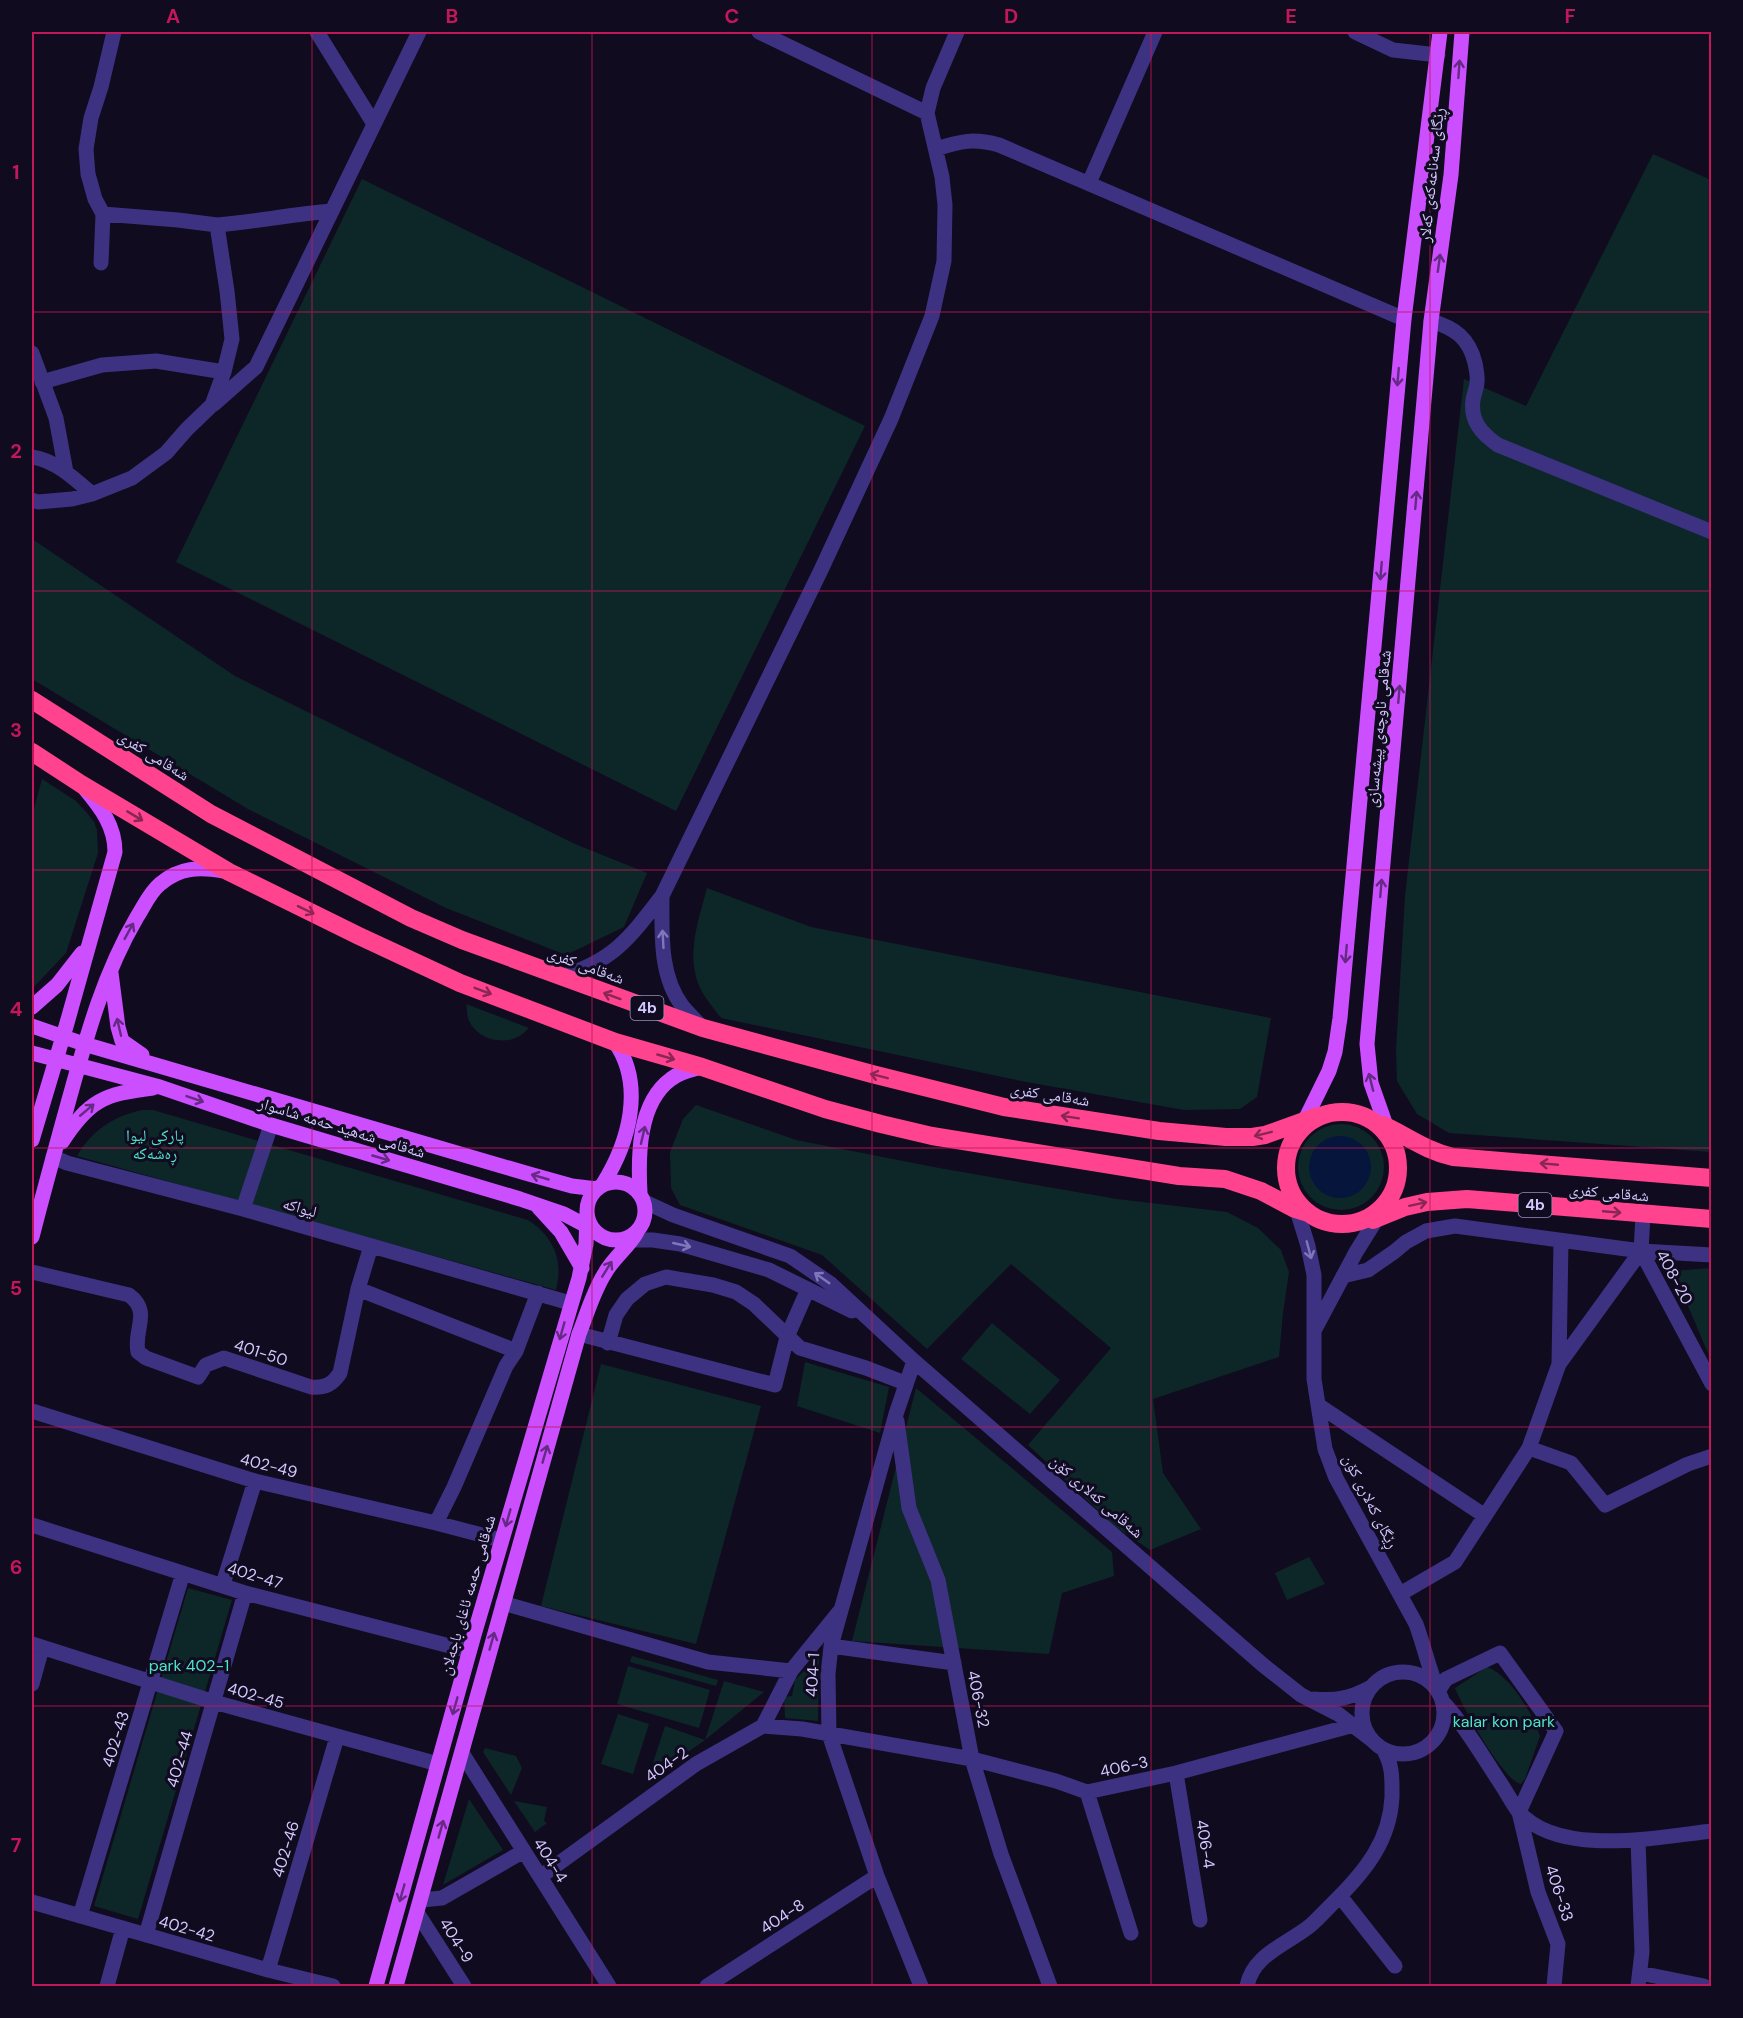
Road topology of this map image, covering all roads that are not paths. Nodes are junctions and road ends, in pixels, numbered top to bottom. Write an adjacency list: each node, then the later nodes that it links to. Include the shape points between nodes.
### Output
1 (114, 32): 16 (street, via 86,149 88,174)
2 (317, 32): 12 (street)
3 (419, 32): 12 (street)
4 (759, 32): 11 (street)
5 (957, 32): 11 (street, via 933,88)
6 (1155, 32): 14 (street)
7 (1355, 32): 10 (street, via 1393,50)
8 (1440, 32): 10 (main road, ڕێگای سەناعەکەی کەلار)
9 (1462, 32): 20 (main road, ڕێگای سەناعەکەی کەلار, one-way to 9, via 1451,175)
10 (1438, 55): 19 (main road, ڕێگای سەناعەکەی کەلار)
11 (927, 113): 13 (street)
12 (374, 124): 15 (street)
13 (936, 150): 14 (street, via 962,140 981,140); 34 (street, via 945,205 944,261 923,342 821,570)
14 (1089, 183): 19 (street)
15 (332, 211): 17 (street); 24 (street, via 256,366)
16 (102, 214): 17 (street); 18 (street)
17 (217, 225): 22 (street, via 232,339)
18 (101, 263)
19 (1404, 319): 20 (main road); 50 (main road, شەقامی ناوچەی پیشەسازی, one-way to 50, via 1339,1027 1329,1071)
20 (1431, 321): 29 (street, via 1451,327 1467,343 1478,380 1474,420 1484,435 1498,445); 52 (main road, شەقامی ناوچەی پیشەسازی, one-way to 20, via 1371,1083 1367,1044)
21 (32, 353): 23 (street)
22 (224, 372): 23 (street, via 156,361 102,365); 24 (street)
23 (42, 382): 26 (street, via 56,418)
24 (212, 405): 27 (street, via 166,453 132,478)
25 (32, 457): 26 (street)
26 (66, 472): 27 (street)
27 (92, 494): 28 (street)
28 (32, 500)
29 (1712, 532)
30 (32, 700): 37 (highway, شەقامی کفری / 4b, via 211,814 356,891 462,940)
31 (32, 752): 32 (highway)
32 (81, 784): 33 (highway, one-way to 33); 35 (main road, via 104,813 115,840 115,852)
33 (229, 872): 36 (main road, one-way to 33, via 128,933 158,885 174,874 200,867); 42 (highway, one-way to 42, via 429,969)
34 (662, 896): 37 (street, via 614,952 583,970); 40 (street, one-way to 34, via 682,1006 666,969)
35 (87, 945): 38 (main road, via 57,985); 41 (main road)
36 (111, 970): 43 (main road); 46 (main road, one-way to 36, via 122,1041)
37 (560, 977): 40 (highway, شەقامی کفری / 4b, one-way to 37)
38 (32, 1007)
39 (32, 1026): 41 (main road, شەقامی شەهید حەمە شاسوار)
40 (703, 1028): 50 (highway, شەقامی کفری / 4b, one-way to 40, via 1265,1135 1238,1138 1137,1128 1004,1107)
41 (62, 1036): 43 (main road, شەقامی شەهید حەمە شاسوار); 45 (main road)
42 (615, 1042): 48 (highway, one-way to 48); 56 (main road, via 628,1063 632,1097 622,1143 612,1170)
43 (84, 1044): 46 (main road, شەقامی شەهید حەمە شاسوار); 47 (main road)
44 (32, 1053): 45 (main road, شەقامی شەهید حەمە شاسوار)
45 (55, 1059): 47 (main road, شەقامی شەهید حەمە شاسوار); 53 (main road)
46 (158, 1064): 56 (main road, شەقامی شەهید حەمە شاسوار, one-way to 46, via 572,1186)
47 (78, 1066): 49 (main road, شەقامی شەهید حەمە شاسوار); 54 (main road)
48 (702, 1067): 57 (main road, one-way to 48, via 640,1151 652,1102 672,1079); 59 (highway, via 825,1109 932,1136 1167,1174 1225,1179)
49 (160, 1087): 51 (main road, شەقامی شەهید حەمە شاسوار, one-way to 51); 54 (main road, one-way to 49, via 76,1120 104,1098)
50 (1308, 1122): 52 (highway, via 1341,1111 1353,1112); 59 (highway, via 1291,1143 1286,1160 1286,1177)
51 (271, 1125): 58 (main road, شەقامی شەهید حەمە شاسوار, one-way to 58); 60 (street)
52 (1384, 1129): 55 (highway, شەقامی کفری, one-way to 52, via 1453,1156 1433,1152); 61 (highway, via 1399,1166 1392,1194)
53 (32, 1140)
54 (52, 1157): 60 (street, لیواکە); 65 (main road)
55 (1712, 1178)
56 (600, 1186): 57 (main road, via 623,1182 633,1186); 64 (main road, via 588,1204)
57 (642, 1198): 66 (main road, via 645,1218); 70 (street, via 673,1215)
58 (534, 1203): 64 (main road, شەقامی شەهید حەمە شاسوار); 72 (main road, via 561,1232)
59 (1298, 1205): 61 (highway, via 1334,1224 1348,1224); 81 (street, one-way to 81, via 1312,1261)
60 (243, 1209): 68 (street, لیواکە)
61 (1374, 1215): 62 (highway, شەقامی کفری / 4b, one-way to 62, via 1417,1204 1467,1200); 75 (street)
62 (1643, 1215): 63 (highway, شەقامی کفری / 4b); 69 (street, 408-20)
63 (1712, 1219)
64 (589, 1223): 66 (main road, via 607,1239); 72 (main road, شەقامی حەمە ئاغای باجەلان)
65 (32, 1237)
66 (631, 1237): 74 (street, one-way to 74, via 681,1244); 82 (main road, one-way to 66, via 605,1272)
67 (1561, 1241): 69 (street); 75 (street, via 1455,1226 1425,1231 1368,1270); 87 (street)
68 (371, 1246): 76 (street, 401-50); 78 (street, لیواکە)
69 (1641, 1251): 71 (street); 87 (street); 89 (street, 408-20)
70 (790, 1256): 74 (street, via 792,1266); 80 (street, one-way to 70, via 831,1284)
71 (1712, 1256)
72 (582, 1268): 79 (main road, شەقامی حەمە ئاغای باجەلان)
73 (32, 1272): 76 (street, 401-50, via 129,1295 136,1300 142,1315 136,1344 138,1352 146,1358 198,1377 206,1365 224,1358 324,1388 340,1373)
74 (780, 1274): 77 (street)
75 (1343, 1276): 81 (street)
76 (358, 1289): 85 (street)
77 (808, 1289): 80 (street); 83 (street)
78 (538, 1293): 79 (street, لیواکە); 85 (street)
79 (570, 1303): 95 (main road, شەقامی حەمە ئاغای باجەلان, one-way to 95)
80 (865, 1317): 86 (street, شەقامی کەلاری کۆن)
81 (1315, 1329): 90 (street, ڕێگای کەلاری کۆن)
82 (579, 1334): 84 (street); 96 (main road, one-way to 82)
83 (787, 1336): 84 (street, via 775,1385); 84 (street, via 736,1292 666,1277 645,1284 627,1299 616,1316); 88 (street, via 800,1348)
84 (608, 1342)
85 (516, 1351): 99 (street)
86 (914, 1361): 88 (street, 404-1); 119 (street, شەقامی کەلاری کۆن, via 1263,1665)
87 (1559, 1364): 93 (street)
88 (905, 1383): 92 (street, 404-1)
89 (1712, 1384)
90 (1318, 1405): 98 (street); 105 (street, ڕێگای کەلاری کۆن, via 1325,1449 1336,1478)
91 (32, 1411): 97 (street, 402-49)
92 (896, 1414): 107 (street, 404-1); 112 (street, 406-32, via 909,1508 938,1580)
93 (1529, 1448): 94 (street, via 1571,1463 1605,1506); 98 (street)
94 (1712, 1456)
95 (520, 1472): 96 (main road); 101 (main road, شەقامی حەمە ئاغای باجەلان, one-way to 101)
96 (539, 1477): 106 (main road)
97 (255, 1481): 99 (street, 402-49); 103 (street)
98 (1485, 1515): 105 (street, via 1455,1562)
99 (436, 1523): 101 (street, 402-49)
100 (32, 1526): 102 (street, 402-47)
101 (501, 1540): 111 (main road, شەقامی حەمە ئاغای باجەلان)
102 (183, 1573): 103 (street, 402-47); 115 (street, 402-43)
103 (223, 1584): 104 (street, 402-47)
104 (245, 1593): 111 (street, 402-47); 120 (street, 402-44)
105 (1400, 1594): 108 (street, ڕێگای کەلاری کۆن)
106 (503, 1603): 113 (street, via 708,1662); 128 (main road, one-way to 106)
107 (842, 1608): 110 (street, 404-1); 113 (street)
108 (1424, 1644): 114 (street, via 1413,1665); 118 (street, ڕێگای کەلاری کۆن)
109 (37, 1646): 115 (street, 402-45); 116 (street)
110 (831, 1646): 112 (street); 123 (street, 404-1)
111 (469, 1651): 130 (main road, شەقامی حەمە ئاغای باجەلان, one-way to 130)
112 (954, 1663): 129 (street, 406-32)
113 (791, 1671): 122 (street)
114 (1402, 1672): 117 (street, via 1381,1678); 118 (street, via 1418,1674)
115 (151, 1682): 120 (street, 402-45); 143 (street, 402-43)
116 (32, 1684)
117 (1371, 1687): 119 (street, via 1337,1701); 127 (street, via 1362,1713 1365,1727)
118 (1440, 1696): 124 (street); 126 (street, via 1442,1728); 134 (street, via 1446,1679 1500,1653 1556,1731)
119 (1308, 1699): 121 (street, شەقامی کەلاری کۆن)
120 (214, 1702): 125 (street, 402-45); 147 (street, 402-44)
121 (1354, 1725): 127 (street, شەقامی کەلاری کۆن); 131 (street, 406-3)
122 (763, 1726): 123 (street); 139 (street, 404-2, via 696,1764)
123 (829, 1734): 129 (street, 406-3); 138 (street, 404-1)
124 (1468, 1734): 126 (street, via 1459,1730 1448,1732); 134 (street)
125 (337, 1737): 130 (street, 402-45); 149 (street, 402-46)
126 (1430, 1743): 127 (street, via 1411,1753 1397,1753); 132 (street)
127 (1378, 1744): 132 (street, via 1388,1756)
128 (462, 1753): 137 (street, 404-4); 142 (main road, one-way to 128)
129 (972, 1759): 133 (street, 406-3); 159 (street, 406-32, via 1001,1854)
130 (438, 1764): 153 (main road, شەقامی حەمە ئاغای باجەلان, one-way to 153)
131 (1176, 1773): 133 (street, 406-3); 144 (street, 406-4)
132 (1392, 1781): 140 (street, via 1386,1833 1373,1859)
133 (1087, 1791): 146 (street)
134 (1519, 1812): 136 (street, via 1545,1832 1593,1841); 161 (street, 406-33, via 1538,1892 1558,1944)
135 (1712, 1831): 136 (street)
136 (1638, 1840): 150 (street, via 1642,1914)
137 (524, 1851): 139 (street, 404-4); 142 (street)
138 (877, 1876): 157 (street, 404-8); 158 (street, 404-1)
139 (540, 1877): 156 (street, 404-4)
140 (1340, 1896): 148 (street); 160 (street, via 1311,1925 1258,1962)
141 (32, 1902): 143 (street, 402-42)
142 (420, 1907): 154 (main road); 155 (street, 404-9)
143 (80, 1916): 145 (street, 402-42)
144 (1200, 1920)
145 (123, 1928): 147 (street, 402-42); 151 (street)
146 (1131, 1933)
147 (146, 1935): 149 (street, 402-42)
148 (1395, 1966)
149 (268, 1970): 152 (street, 402-42)
150 (1639, 1980): 162 (street)
151 (107, 1986)
152 (333, 1986)
153 (376, 1986)
154 (396, 1986)
155 (464, 1986)
156 (609, 1986)
157 (707, 1986)
158 (921, 1986)
159 (1050, 1986)
160 (1247, 1986)
161 (1554, 1986)
162 (1704, 1986)

